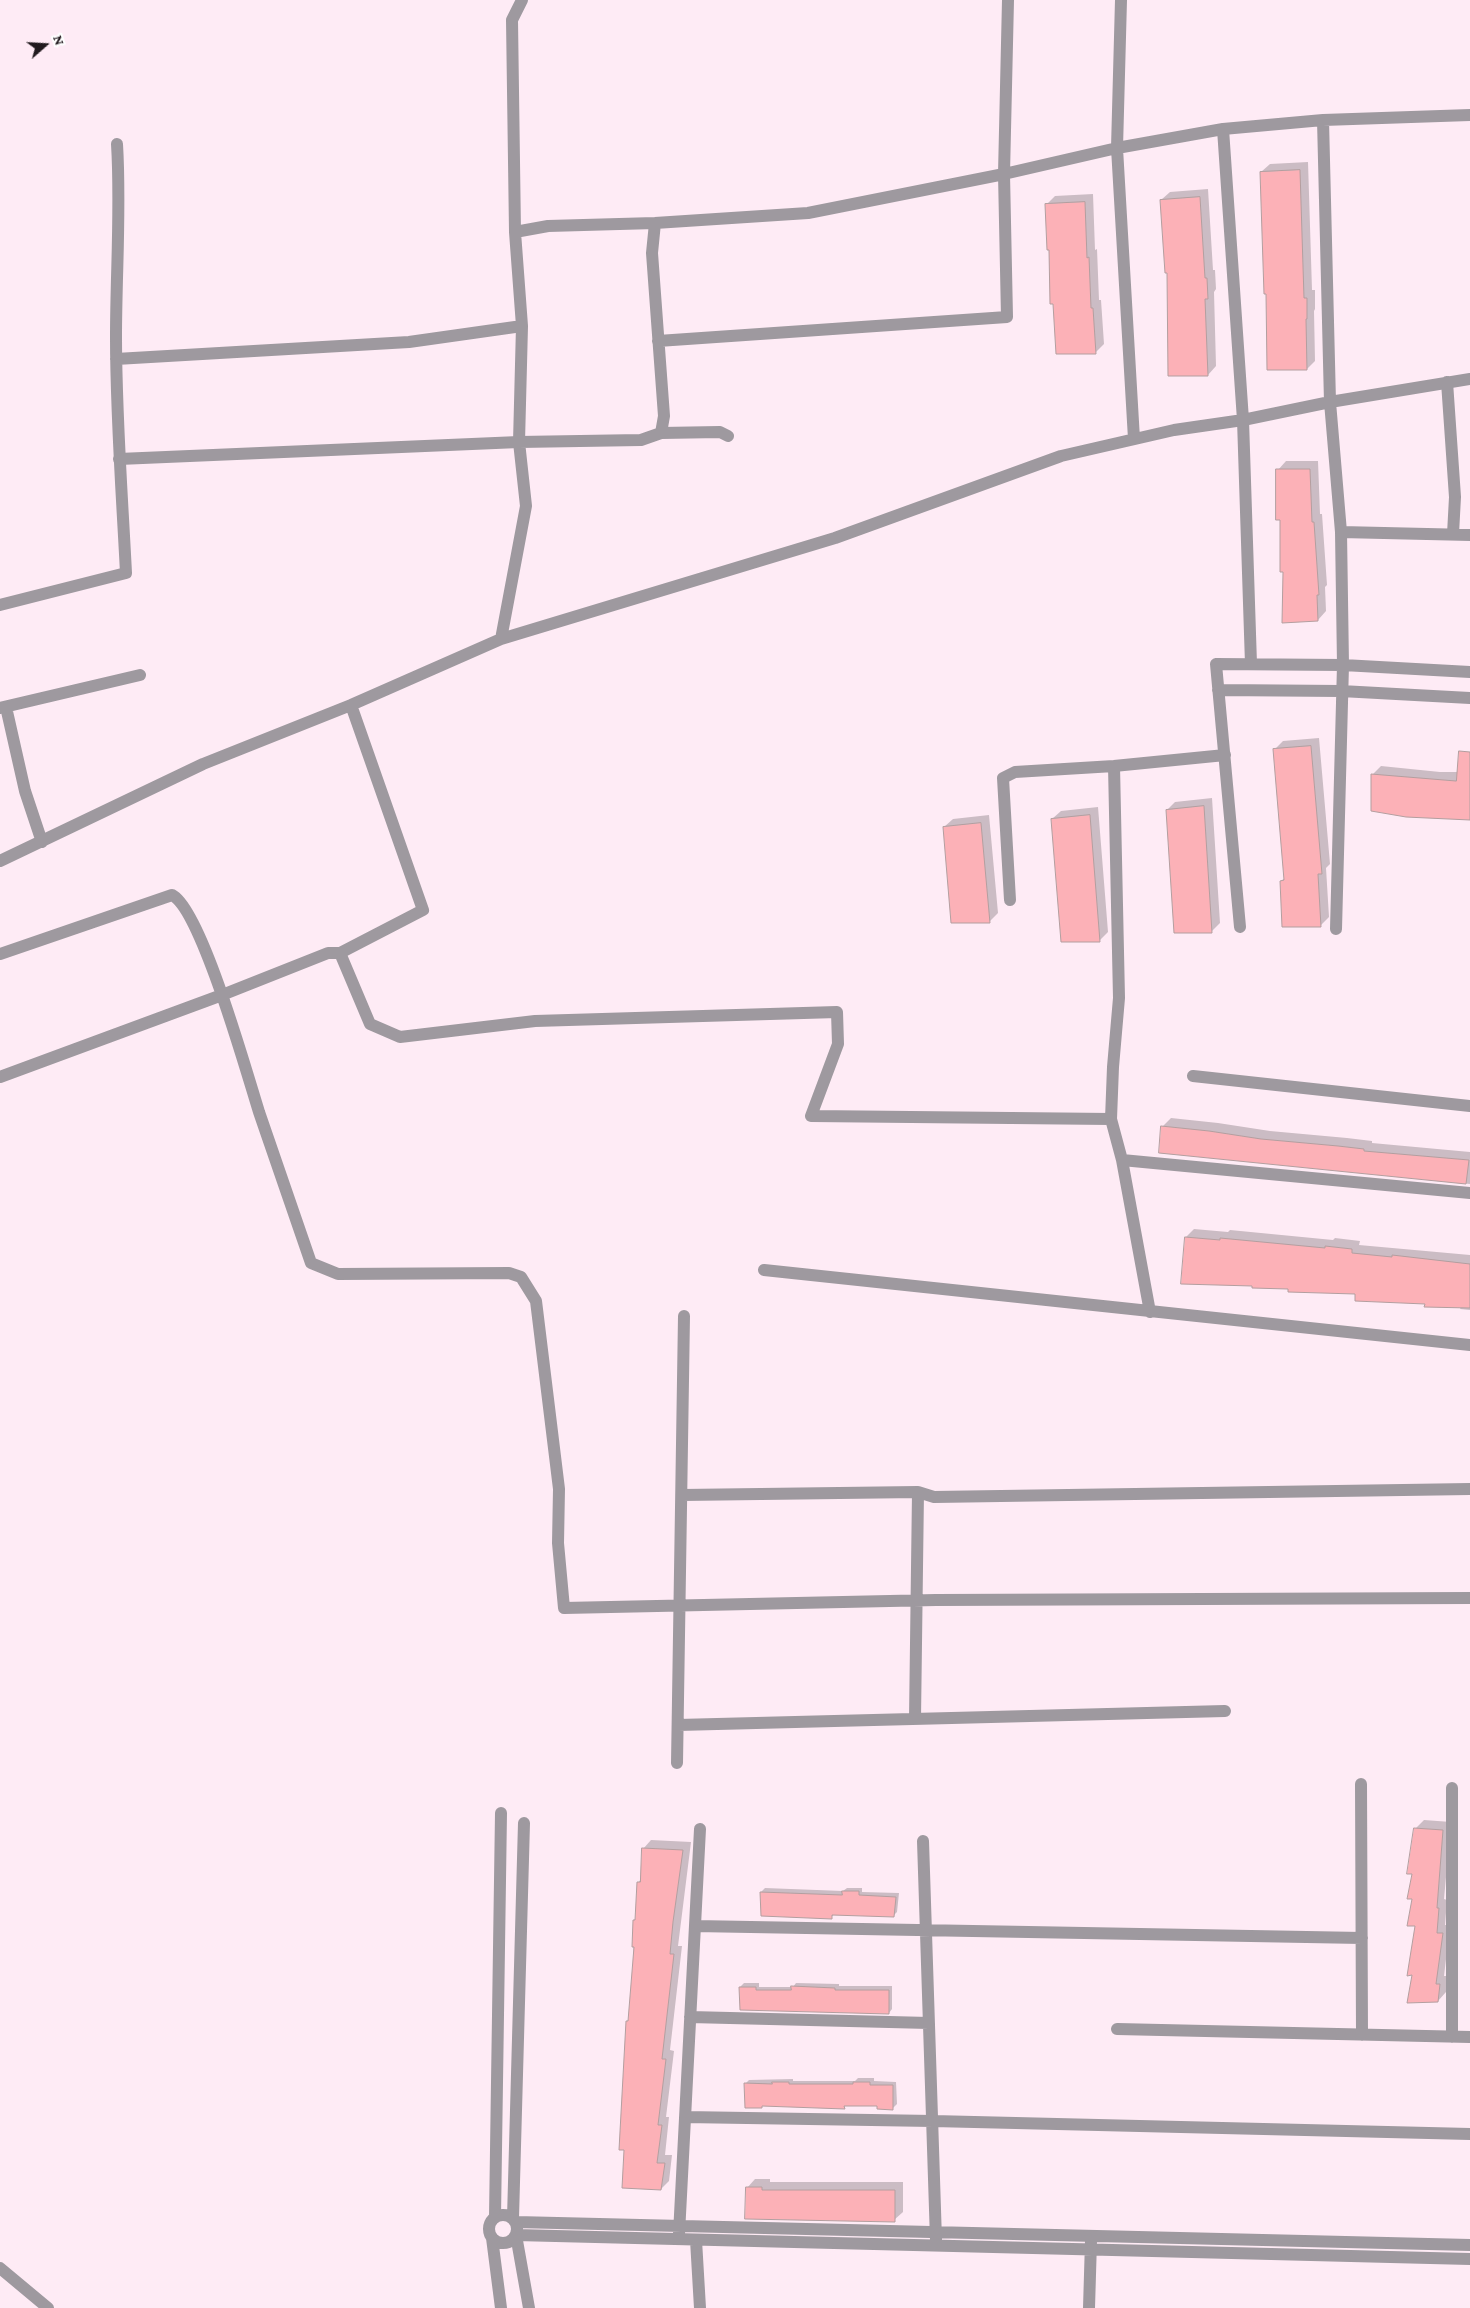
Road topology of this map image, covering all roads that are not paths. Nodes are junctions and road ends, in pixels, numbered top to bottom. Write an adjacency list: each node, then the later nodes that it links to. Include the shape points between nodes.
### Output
1 (522, 0): 11 (street, via 512,20)
2 (1008, 0): 9 (street)
3 (1121, 0): 8 (street)
4 (1470, 115): 5 (street)
5 (1323, 120): 6 (street); 17 (street)
6 (1223, 129): 8 (street); 18 (street)
7 (116, 144): 14 (street, via 120,184)
8 (1117, 148): 9 (street); 21 (street)
9 (1004, 174): 10 (street, via 808,213); 13 (street, via 1007,317)
10 (655, 223): 11 (street, via 548,226); 13 (street, via 652,253)
11 (515, 232): 12 (street)
12 (522, 326): 14 (street, via 409,342); 22 (street)
13 (658, 342): 19 (street, via 664,416)
14 (116, 359): 23 (street)
15 (1470, 379): 16 (street)
16 (1447, 382): 17 (street); 25 (street, via 1455,496)
17 (1330, 402): 18 (street); 24 (street)
18 (1242, 420): 21 (street); 29 (street)
19 (662, 433): 20 (street, via 720,432); 22 (street, via 641,440)
20 (728, 436)
21 (1134, 439): 28 (street, via 1061,456 835,538)
22 (519, 442): 23 (street); 28 (street, via 526,506)
23 (119, 459): 27 (street, via 126,573)
24 (1340, 532): 25 (street); 30 (street)
25 (1453, 534): 26 (street)
26 (1470, 535)
27 (0, 605)
28 (501, 639): 36 (street)
29 (1251, 664): 30 (street); 33 (street, via 1216,664)
30 (1343, 665): 31 (street); 34 (street)
31 (1470, 672)
32 (140, 675): 37 (street)
33 (1218, 690): 34 (street); 38 (street)
34 (1341, 691): 35 (street); 44 (street)
35 (1470, 698)
36 (350, 705): 40 (street, via 203,764); 45 (street, via 423,910)
37 (3, 707): 40 (street)
38 (1225, 755): 39 (street); 43 (street)
39 (1114, 766): 42 (street, via 1015,772 1003,778); 51 (street, via 1119,998)
40 (42, 842): 41 (street)
41 (0, 861)
42 (1010, 900)
43 (1240, 927)
44 (1336, 929)
45 (340, 953): 47 (street, via 328,953); 51 (street, via 370,1024 400,1037 535,1021 837,1012 838,1044 811,1116)
46 (0, 954): 47 (street, via 172,895 188,912)
47 (222, 995): 49 (street); 63 (street, via 311,1263 338,1274 509,1273 521,1276 536,1301 559,1489 558,1543 564,1608)
48 (1193, 1076): 50 (street)
49 (0, 1077)
50 (1470, 1106)
51 (1111, 1119): 52 (street)
52 (1122, 1160): 53 (street); 55 (street)
53 (1470, 1193)
54 (764, 1270): 55 (street)
55 (1150, 1312): 57 (street)
56 (684, 1316): 60 (street)
57 (1470, 1346)
58 (1470, 1489): 59 (street, via 934,1497)
59 (918, 1492): 60 (street); 62 (street)
60 (682, 1495): 63 (street)
61 (1470, 1598): 62 (street)
62 (917, 1600): 63 (street); 65 (street)
63 (680, 1605): 66 (street)
64 (1225, 1711): 65 (street)
65 (915, 1719): 66 (street)
66 (678, 1725): 67 (street)
67 (677, 1763)
68 (1361, 1784): 76 (street)
69 (1452, 1788): 81 (street)
70 (501, 1813): 86 (street)
71 (524, 1823): 87 (street)
72 (700, 1829): 74 (street)
73 (924, 1840): 75 (street)
74 (695, 1926): 75 (street); 77 (street)
75 (927, 1932): 76 (street); 78 (street)
76 (1362, 1938): 80 (street)
77 (690, 2017): 78 (street); 83 (street)
78 (929, 2022): 84 (street)
79 (1117, 2029): 80 (street)
80 (1362, 2035): 81 (street)
81 (1452, 2037): 82 (street)
82 (1470, 2037)
83 (685, 2117): 84 (street); 88 (street)
84 (933, 2121): 85 (street); 89 (street)
85 (1470, 2134)
86 (495, 2217): 87 (street, via 504,2215); 92 (street, via 490,2224)
87 (514, 2220): 88 (street); 90 (street)
88 (679, 2226): 89 (street); 93 (street)
89 (936, 2232): 91 (street); 96 (street)
90 (516, 2235): 92 (street, via 505,2243); 93 (street); 102 (street)
91 (1091, 2236): 95 (street); 97 (street)
92 (492, 2238): 101 (street)
93 (679, 2239): 94 (street)
94 (696, 2240): 96 (street); 103 (street)
95 (1470, 2245)
96 (936, 2246): 97 (street)
97 (1090, 2249): 98 (street); 104 (street)
98 (1470, 2259)
99 (0, 2268): 100 (street)
100 (48, 2308)
101 (501, 2308)
102 (529, 2308)
103 (700, 2308)
104 (1089, 2308)

